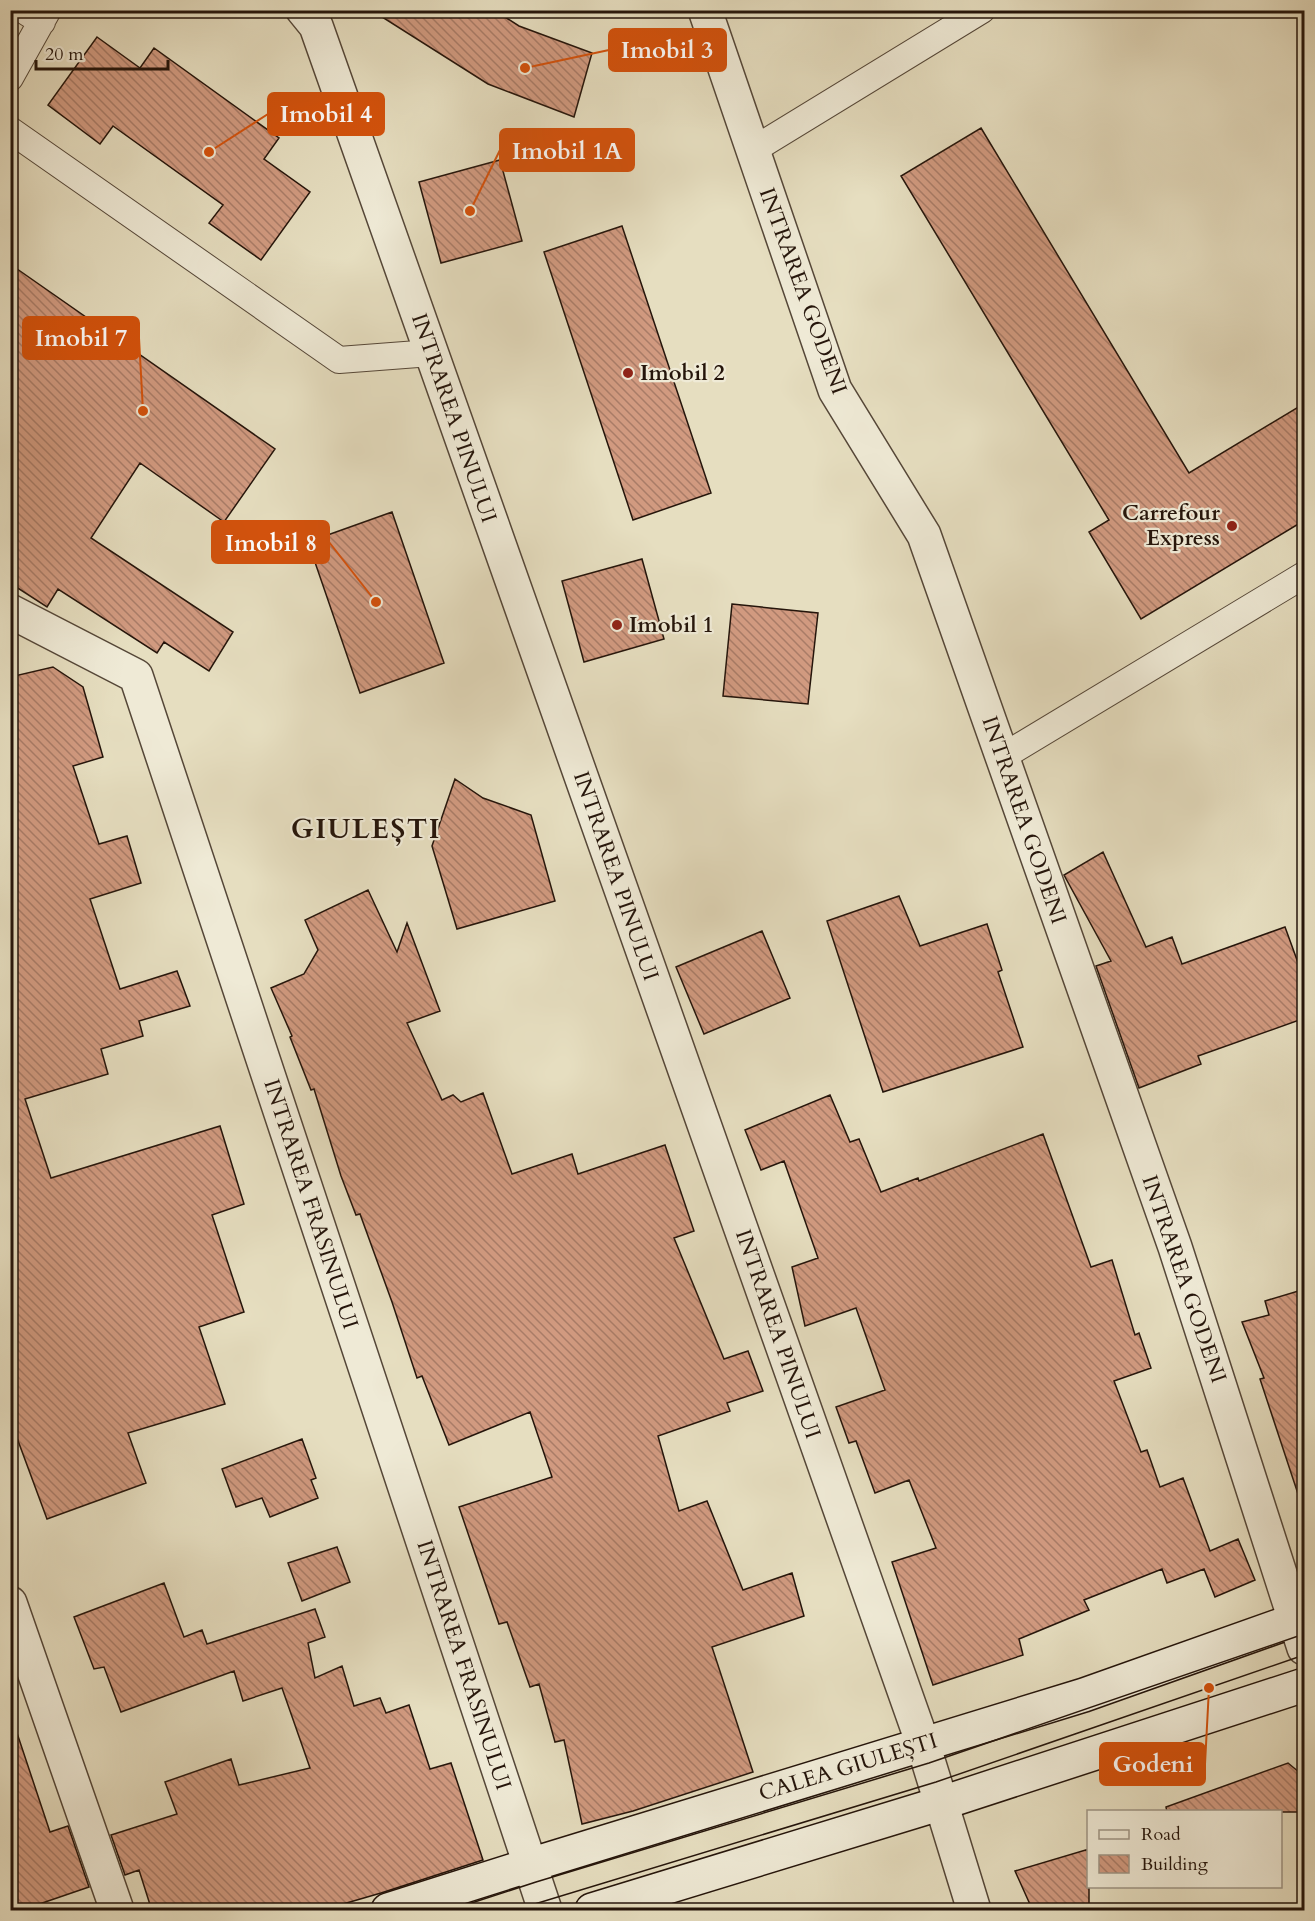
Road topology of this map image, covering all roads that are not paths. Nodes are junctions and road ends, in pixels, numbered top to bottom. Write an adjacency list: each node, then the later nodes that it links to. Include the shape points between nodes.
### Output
1 (303, 10): 8 (street, INTRAREA PINULUI, via 316,26)
2 (705, 10): 7 (street, INTRAREA GODENI)
3 (982, 10): 7 (lane)
4 (38, 14): 5 (lane)
5 (10, 78)
6 (10, 130): 8 (lane, via 339,360)
7 (753, 150): 11 (street, INTRAREA GODENI, via 835,390 924,535)
8 (431, 353): 15 (street, INTRAREA PINULUI)
9 (1305, 575): 11 (lane)
10 (10, 611): 17 (street, INTRAREA FRASINULUI, via 136,676)
11 (1002, 757): 13 (street, INTRAREA GODENI, via 1175,1247)
12 (10, 1603): 18 (street)
13 (1302, 1628): 15 (street, CALEA GIULEȘTI)
14 (1305, 1685): 16 (street)
15 (923, 1744): 16 (street, INTRAREA PINULUI); 17 (street, CALEA GIULEȘTI)
16 (942, 1803): 21 (street); 22 (street, INTRAREA PINULUI)
17 (530, 1865): 19 (street, CALEA GIULEȘTI); 20 (street, INTRAREA FRASINULUI)
18 (117, 1911)
19 (388, 1911)
20 (545, 1911)
21 (592, 1911)
22 (974, 1911)

